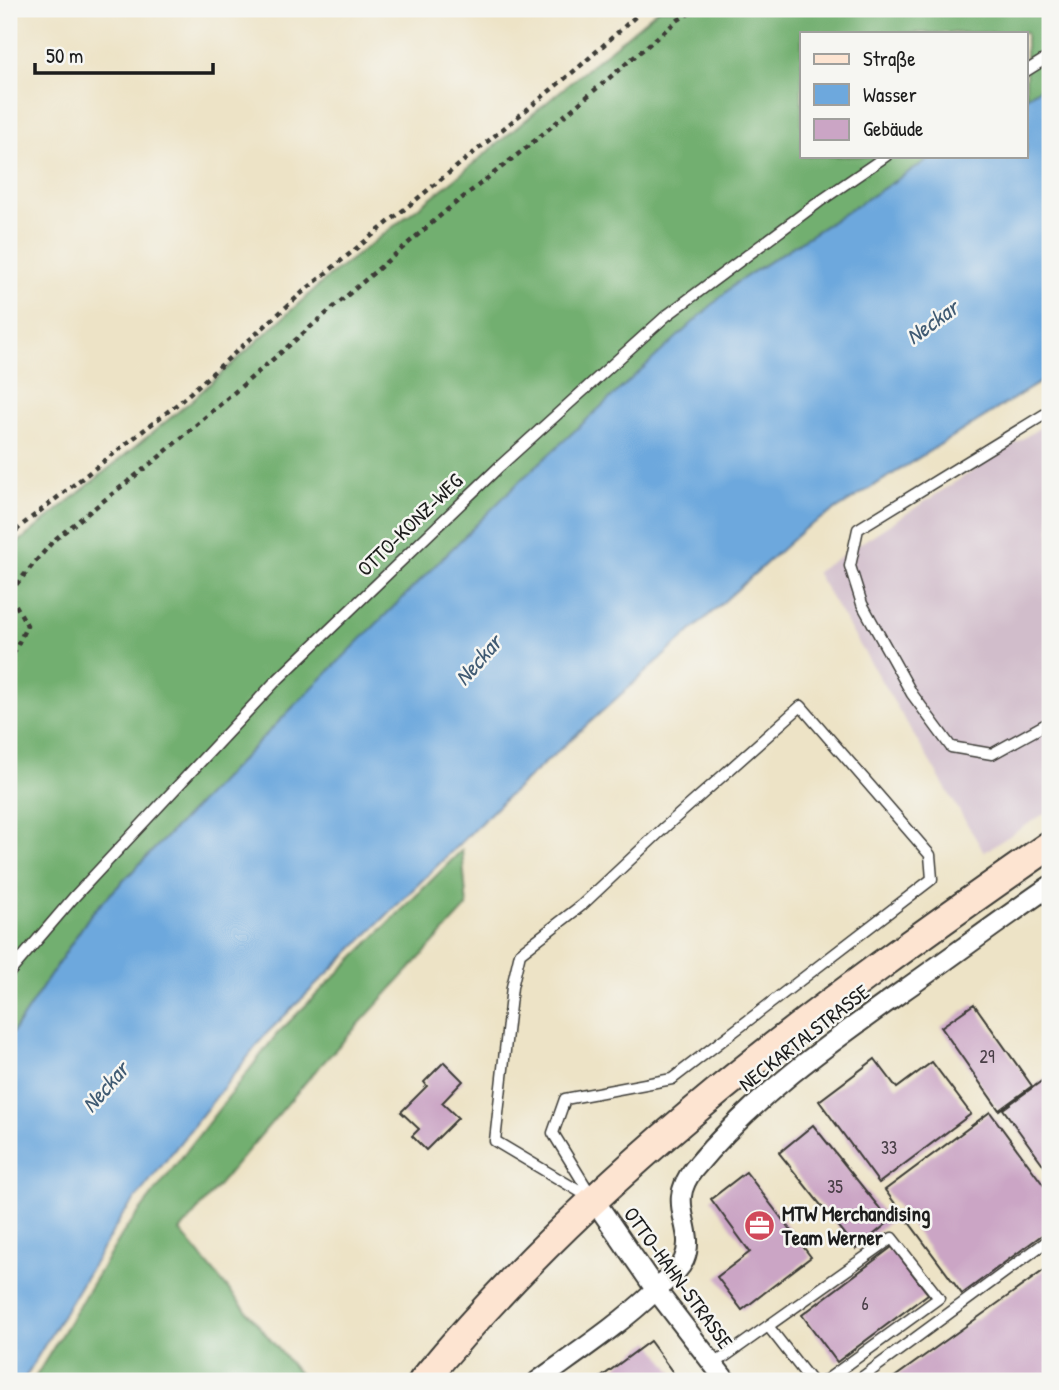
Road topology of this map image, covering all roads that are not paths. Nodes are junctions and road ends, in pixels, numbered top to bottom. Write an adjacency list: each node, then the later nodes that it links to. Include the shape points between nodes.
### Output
1 (1050, 56): 2 (lane)
2 (1028, 70)
3 (883, 158): 8 (lane, OTTO-KONZ-WEG, via 666,316 500,466 274,682)
4 (1050, 411): 5 (lane, via 858,528 850,566 862,604 912,694 951,747 992,754)
5 (1050, 722)
6 (1050, 845): 9 (main road, via 835,999 722,1087)
7 (1050, 887): 11 (street, NECKARTALSTRASSE, via 794,1070 741,1119 691,1172 681,1191 687,1236 684,1259)
8 (9, 973)
9 (594, 1200): 9 (lane, via 495,1141 520,953 582,905 801,706 930,855 932,879 671,1079 565,1099 553,1133); 11 (street, OTTO-HAHN-STRASSE); 14 (main road, via 470,1324)
10 (1050, 1239): 19 (lane)
11 (656, 1290): 13 (street, OTTO-HAHN-STRASSE); 15 (street, NECKARTALSTRASSE, via 634,1312)
12 (768, 1326): 13 (lane); 17 (lane); 18 (lane, via 892,1238 939,1298)
13 (713, 1364): 16 (street, OTTO-HAHN-STRASSE)
14 (423, 1381)
15 (538, 1381)
16 (726, 1381)
17 (811, 1381)
18 (825, 1381)
19 (858, 1381)

